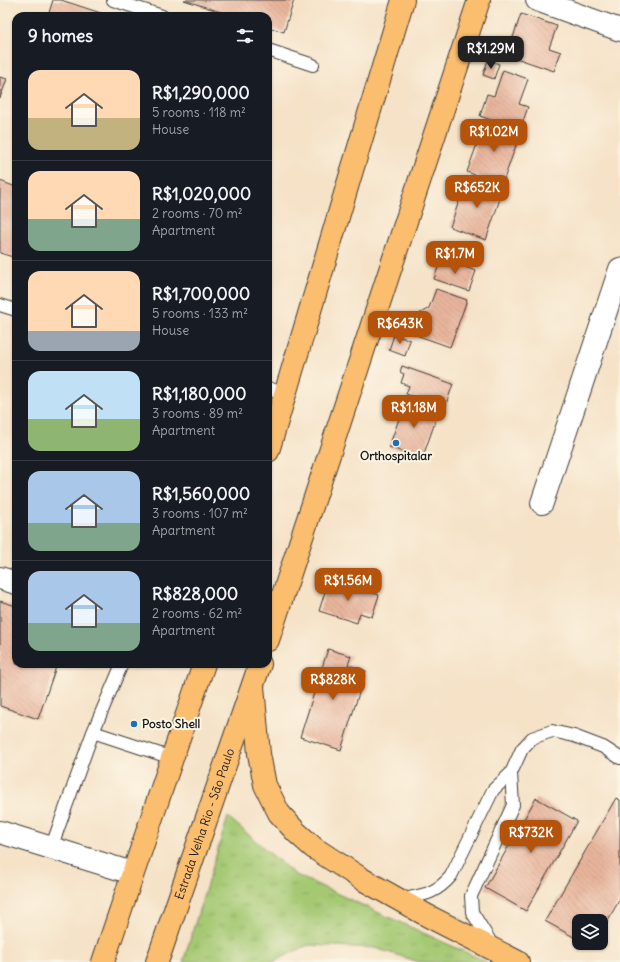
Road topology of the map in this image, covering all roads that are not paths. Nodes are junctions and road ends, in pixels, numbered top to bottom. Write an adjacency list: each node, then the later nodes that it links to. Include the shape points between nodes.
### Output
1 (113, 0): 5 (lane)
2 (403, 0): 12 (main road)
3 (479, 0): 17 (main road)
4 (537, 0): 6 (street)
5 (150, 12)
6 (620, 30)
7 (272, 51): 8 (lane)
8 (313, 65)
9 (620, 269): 14 (street)
10 (0, 305): 11 (lane)
11 (12, 309)
12 (276, 391): 13 (main road)
13 (272, 421)
14 (542, 502)
15 (0, 578): 16 (street)
16 (12, 582)
17 (272, 628)
18 (120, 668): 22 (lane)
19 (203, 668): 23 (main road)
20 (259, 668): 21 (main road, Estrada Velha Rio - São Paulo)
21 (253, 686): 29 (main road, via 262,773 279,813 314,848); 32 (main road, Estrada Velha Rio - São Paulo)
22 (92, 732): 23 (lane); 27 (lane)
23 (172, 758): 28 (main road)
24 (620, 758): 25 (lane, via 603,747 552,731 532,738 522,749)
25 (511, 773): 29 (lane, via 493,790 451,876 431,893); 30 (lane, via 513,805 471,896 472,912)
26 (0, 832): 27 (street)
27 (51, 848): 28 (street)
28 (132, 874): 31 (main road)
29 (399, 900): 30 (main road)
30 (497, 951): 33 (main road)
31 (103, 962)
32 (157, 962)
33 (518, 962)

